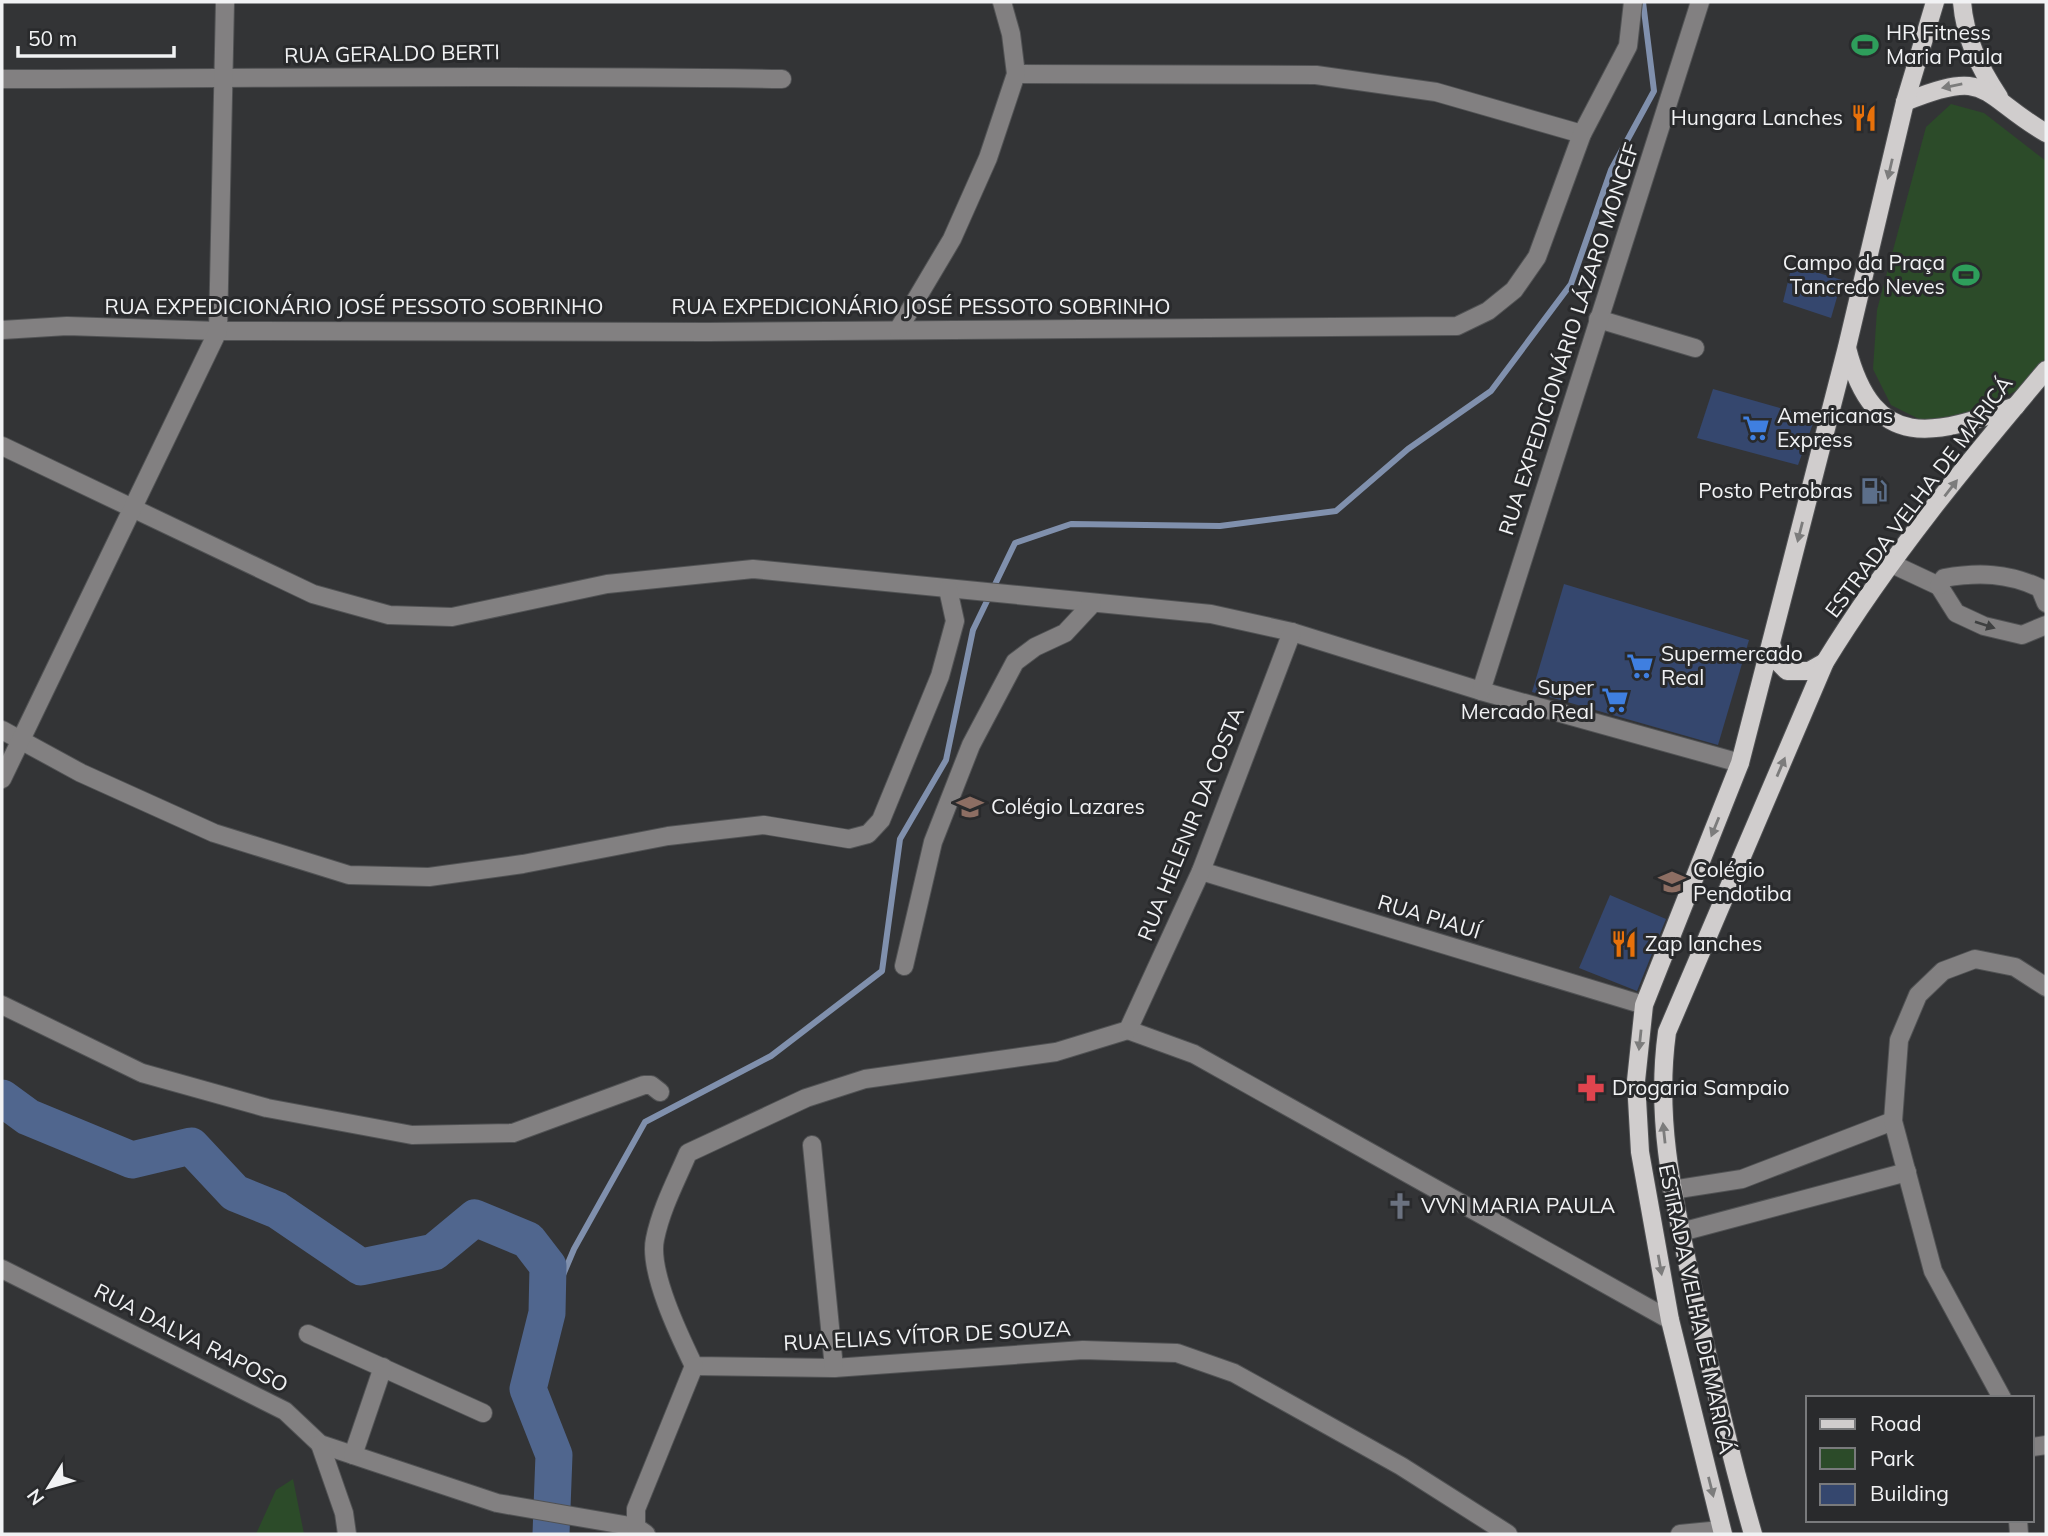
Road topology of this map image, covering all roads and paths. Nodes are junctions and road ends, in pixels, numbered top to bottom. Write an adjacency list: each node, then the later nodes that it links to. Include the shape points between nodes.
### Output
1 (225, 2): 9 (street)
2 (1002, 2): 7 (street)
3 (1633, 2): 14 (street, RUA EXPEDICIONÁRIO JOSÉ PESSOTO SOBRINHO, via 1628,46)
4 (1700, 2): 15 (street, RUA EXPEDICIONÁRIO LÁZARO MONCEF)
5 (1935, 2): 12 (main road, ESTRADA VELHA DE MARICÁ)
6 (1962, 2): 11 (main road, via 1963,20 1979,67)
7 (1016, 74): 14 (street, via 1316,75 1436,92); 17 (street, via 988,158 952,239)
8 (2, 79): 9 (street, RUA GERALDO BERTI)
9 (223, 79): 10 (street, RUA GERALDO BERTI, via 530,75); 18 (street)
10 (782, 79)
11 (1998, 97): 12 (main road, one-way to 12, via 1964,83); 13 (main road)
12 (1905, 102): 19 (main road, ESTRADA VELHA DE MARICÁ, one-way to 19)
13 (2046, 133)
14 (1582, 134): 17 (street, RUA EXPEDICIONÁRIO JOSÉ PESSOTO SOBRINHO, via 1536,257 1514,290 1488,311 1457,326)
15 (1598, 319): 20 (street); 34 (street, RUA EXPEDICIONÁRIO LÁZARO MONCEF)
16 (2, 330): 18 (street, RUA EXPEDICIONÁRIO JOSÉ PESSOTO SOBRINHO)
17 (898, 330): 18 (street, RUA EXPEDICIONÁRIO JOSÉ PESSOTO SOBRINHO)
18 (218, 331): 24 (street)
19 (1847, 347): 22 (main road, via 1858,384 1880,412 1908,429 1934,431); 32 (main road, ESTRADA VELHA DE MARICÁ, one-way to 32)
20 (1695, 348)
21 (2046, 370): 22 (main road, ESTRADA VELHA DE MARICÁ)
22 (2015, 406): 25 (main road, ESTRADA VELHA DE MARICÁ, one-way to 22)
23 (2, 446): 24 (street)
24 (133, 508): 27 (street, via 313,594 389,615 452,617 607,584 753,569); 36 (street)
25 (1892, 565): 26 (street); 33 (main road, ESTRADA VELHA DE MARICÁ)
26 (1939, 586): 28 (street, via 1944,578 1968,574 2019,578 2040,588); 30 (street, one-way to 30, via 1956,613 1984,626 2022,635)
27 (953, 589): 29 (street); 36 (street, via 955,621 940,676 881,820 868,834 849,839 764,825 668,836 429,877 349,875 214,834 81,773)
28 (2046, 603)
29 (1091, 604): 31 (street, via 1211,614); 40 (street, via 1065,633 1016,662 971,745 933,842)
30 (2046, 625)
31 (1292, 632): 34 (street); 39 (street, RUA HELENIR DA COSTA)
32 (1771, 644): 33 (main road, via 1777,661 1787,671 1808,671); 37 (main road, ESTRADA VELHA DE MARICÁ)
33 (1825, 662): 49 (main road, ESTRADA VELHA DE MARICÁ, one-way to 33, via 1661,1090 1667,1032)
34 (1481, 691): 37 (street)
35 (2, 730): 36 (street)
36 (21, 739): 38 (street)
37 (1740, 763): 43 (main road, ESTRADA VELHA DE MARICÁ, one-way to 43)
38 (2, 779)
39 (1201, 871): 43 (street, RUA PIAUÍ); 44 (street, RUA HELENIR DA COSTA)
40 (904, 966)
41 (2046, 987): 46 (street, via 2015,967 1975,959 1943,971 1918,995 1899,1040)
42 (2, 1005): 45 (street, via 142,1073 267,1108 412,1135 513,1133 645,1085)
43 (1644, 1005): 52 (main road, ESTRADA VELHA DE MARICÁ, one-way to 52, via 1636,1081 1640,1152)
44 (1128, 1030): 52 (street, via 1194,1054); 54 (street, via 1056,1052 865,1079 806,1098 688,1153 654,1241 659,1280)
45 (660, 1091)
46 (1893, 1121): 48 (street); 49 (street, via 1742,1179)
47 (811, 1145): 56 (street)
48 (1907, 1172): 50 (street); 57 (street, via 1933,1271)
49 (1672, 1191): 50 (main road, ESTRADA VELHA DE MARICÁ)
50 (1681, 1232): 66 (main road, ESTRADA VELHA DE MARICÁ)
51 (2, 1269): 59 (street, RUA DALVA RAPOSO, via 285,1411)
52 (1670, 1320): 62 (main road, ESTRADA VELHA DE MARICÁ, one-way to 62)
53 (308, 1334): 55 (street)
54 (694, 1366): 56 (street, RUA ELIAS VÍTOR DE SOUZA); 61 (street, via 636,1509)
55 (383, 1367): 58 (street); 60 (street)
56 (834, 1368): 64 (street, RUA ELIAS VÍTOR DE SOUZA, via 1083,1350 1177,1353 1234,1373 1401,1466)
57 (2001, 1396)
58 (483, 1413)
59 (320, 1444): 60 (street, RUA DALVA RAPOSO); 63 (street)
60 (353, 1455): 61 (street, RUA DALVA RAPOSO, via 490,1500)
61 (641, 1530)
62 (1722, 1532): 65 (street)
63 (347, 1534)
64 (1508, 1534)
65 (1680, 1534)
66 (1752, 1534)

